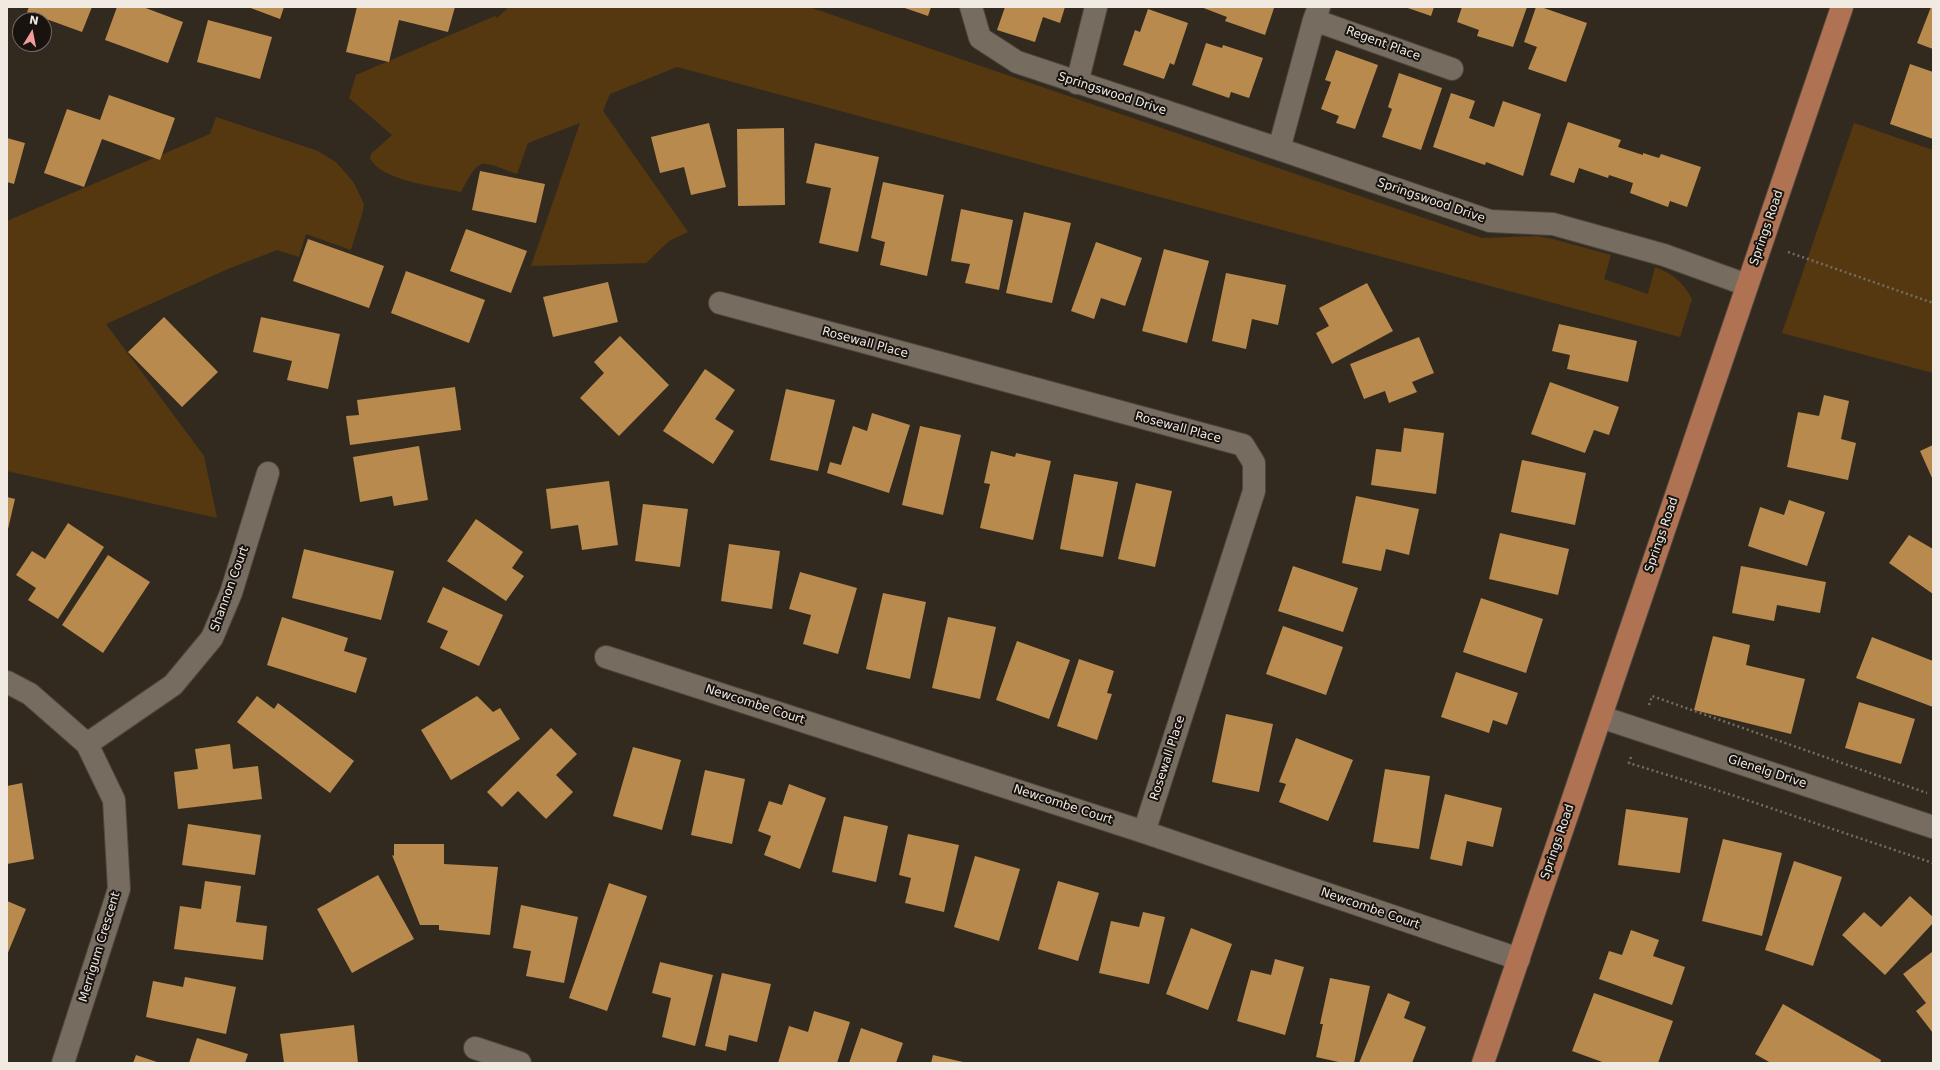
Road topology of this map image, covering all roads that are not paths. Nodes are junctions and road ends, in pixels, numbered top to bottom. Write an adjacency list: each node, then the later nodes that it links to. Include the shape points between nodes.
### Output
1 (971, 7): 6 (street, Springswood Drive, via 980,38 1017,62)
2 (1096, 7): 6 (street)
3 (1842, 7): 8 (main road, Springs Road)
4 (1317, 13): 5 (street, Regent Place); 7 (street)
5 (1452, 69)
6 (1077, 82): 7 (street, Springswood Drive)
7 (1279, 149): 8 (street, Springswood Drive, via 1490,221 1553,224 1664,255)
8 (1747, 285): 13 (main road, Springs Road)
9 (720, 304): 16 (street, Rosewall Place, via 1243,446 1254,463 1254,491)
10 (268, 473): 14 (street, Shannon Court, via 231,593 212,638 173,685)
11 (606, 657): 16 (street, Newcombe Court)
12 (7, 682): 14 (street, Merrigum Crescent, via 30,694)
13 (1601, 717): 15 (street, Glenelg Drive); 17 (main road, Springs Road)
14 (87, 744): 19 (street, Merrigum Crescent, via 114,800 119,889)
15 (1933, 827)
16 (1144, 832): 17 (street, Newcombe Court)
17 (1519, 959): 21 (main road, Springs Road)
18 (476, 1048): 20 (street)
19 (63, 1063)
20 (520, 1063)
21 (1483, 1063)

